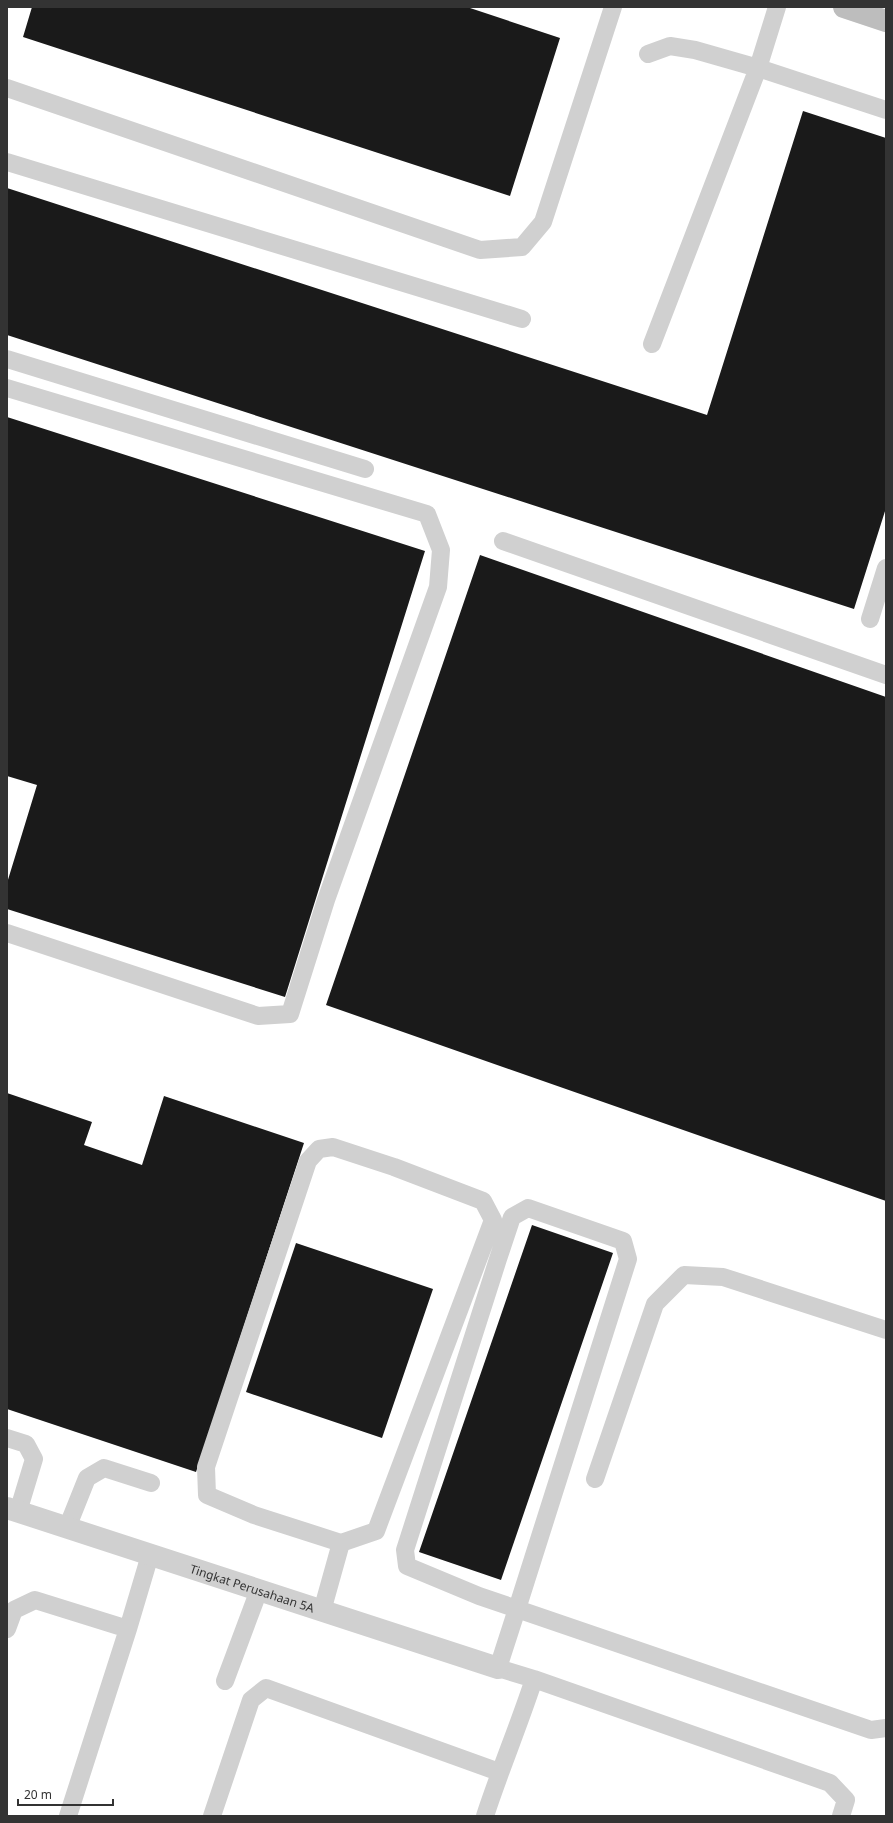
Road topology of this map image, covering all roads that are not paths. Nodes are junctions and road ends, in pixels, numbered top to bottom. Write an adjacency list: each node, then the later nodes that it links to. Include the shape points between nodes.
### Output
1 (613, 7): 7 (lane, via 543,222 522,247 480,250)
2 (777, 7): 6 (lane)
3 (844, 7): 4 (street)
4 (886, 21)
5 (648, 54): 6 (lane, via 670,46 695,50)
6 (758, 68): 8 (lane); 11 (lane)
7 (7, 88)
8 (886, 110)
9 (7, 162): 10 (lane)
10 (522, 318)
11 (652, 344)
12 (7, 358): 14 (lane)
13 (7, 388): 19 (lane, via 427,514 441,550 438,587 326,900 290,1014 258,1016)
14 (365, 469)
15 (503, 541): 18 (lane)
16 (886, 568): 17 (lane)
17 (870, 619)
18 (886, 675)
19 (7, 933)
20 (886, 1330): 22 (lane, via 723,1277 684,1275 655,1304)
21 (7, 1438): 24 (lane, via 26,1444 34,1459)
22 (595, 1479)
23 (151, 1484): 25 (lane, via 104,1468 87,1478)
24 (12, 1510): 25 (street, Tingkat Perusahaan 5A)
25 (67, 1528): 27 (street, Tingkat Perusahaan 5A)
26 (341, 1543): 26 (lane, via 254,1515 207,1495 206,1467 308,1161 319,1150 333,1147 482,1201 493,1220 376,1531); 31 (lane)
27 (150, 1555): 28 (street, Tingkat Perusahaan 5A); 33 (lane)
28 (259, 1590): 31 (street, Tingkat Perusahaan 5A); 36 (lane)
29 (10, 1609): 32 (lane); 33 (lane, via 35,1600)
30 (517, 1609): 30 (lane, via 628,1259 623,1241 528,1208 512,1218 405,1550 407,1566); 34 (lane); 37 (lane, via 872,1730)
31 (322, 1611): 34 (street, Tingkat Perusahaan 5A)
32 (7, 1629)
33 (128, 1629): 39 (lane)
34 (498, 1668): 35 (lane)
35 (534, 1679): 38 (lane); 42 (lane, via 830,1783 846,1800)
36 (225, 1681)
37 (886, 1728)
38 (499, 1772): 40 (lane, via 266,1688 251,1700); 41 (lane)
39 (68, 1816)
40 (212, 1816)
41 (485, 1816)
42 (841, 1816)

